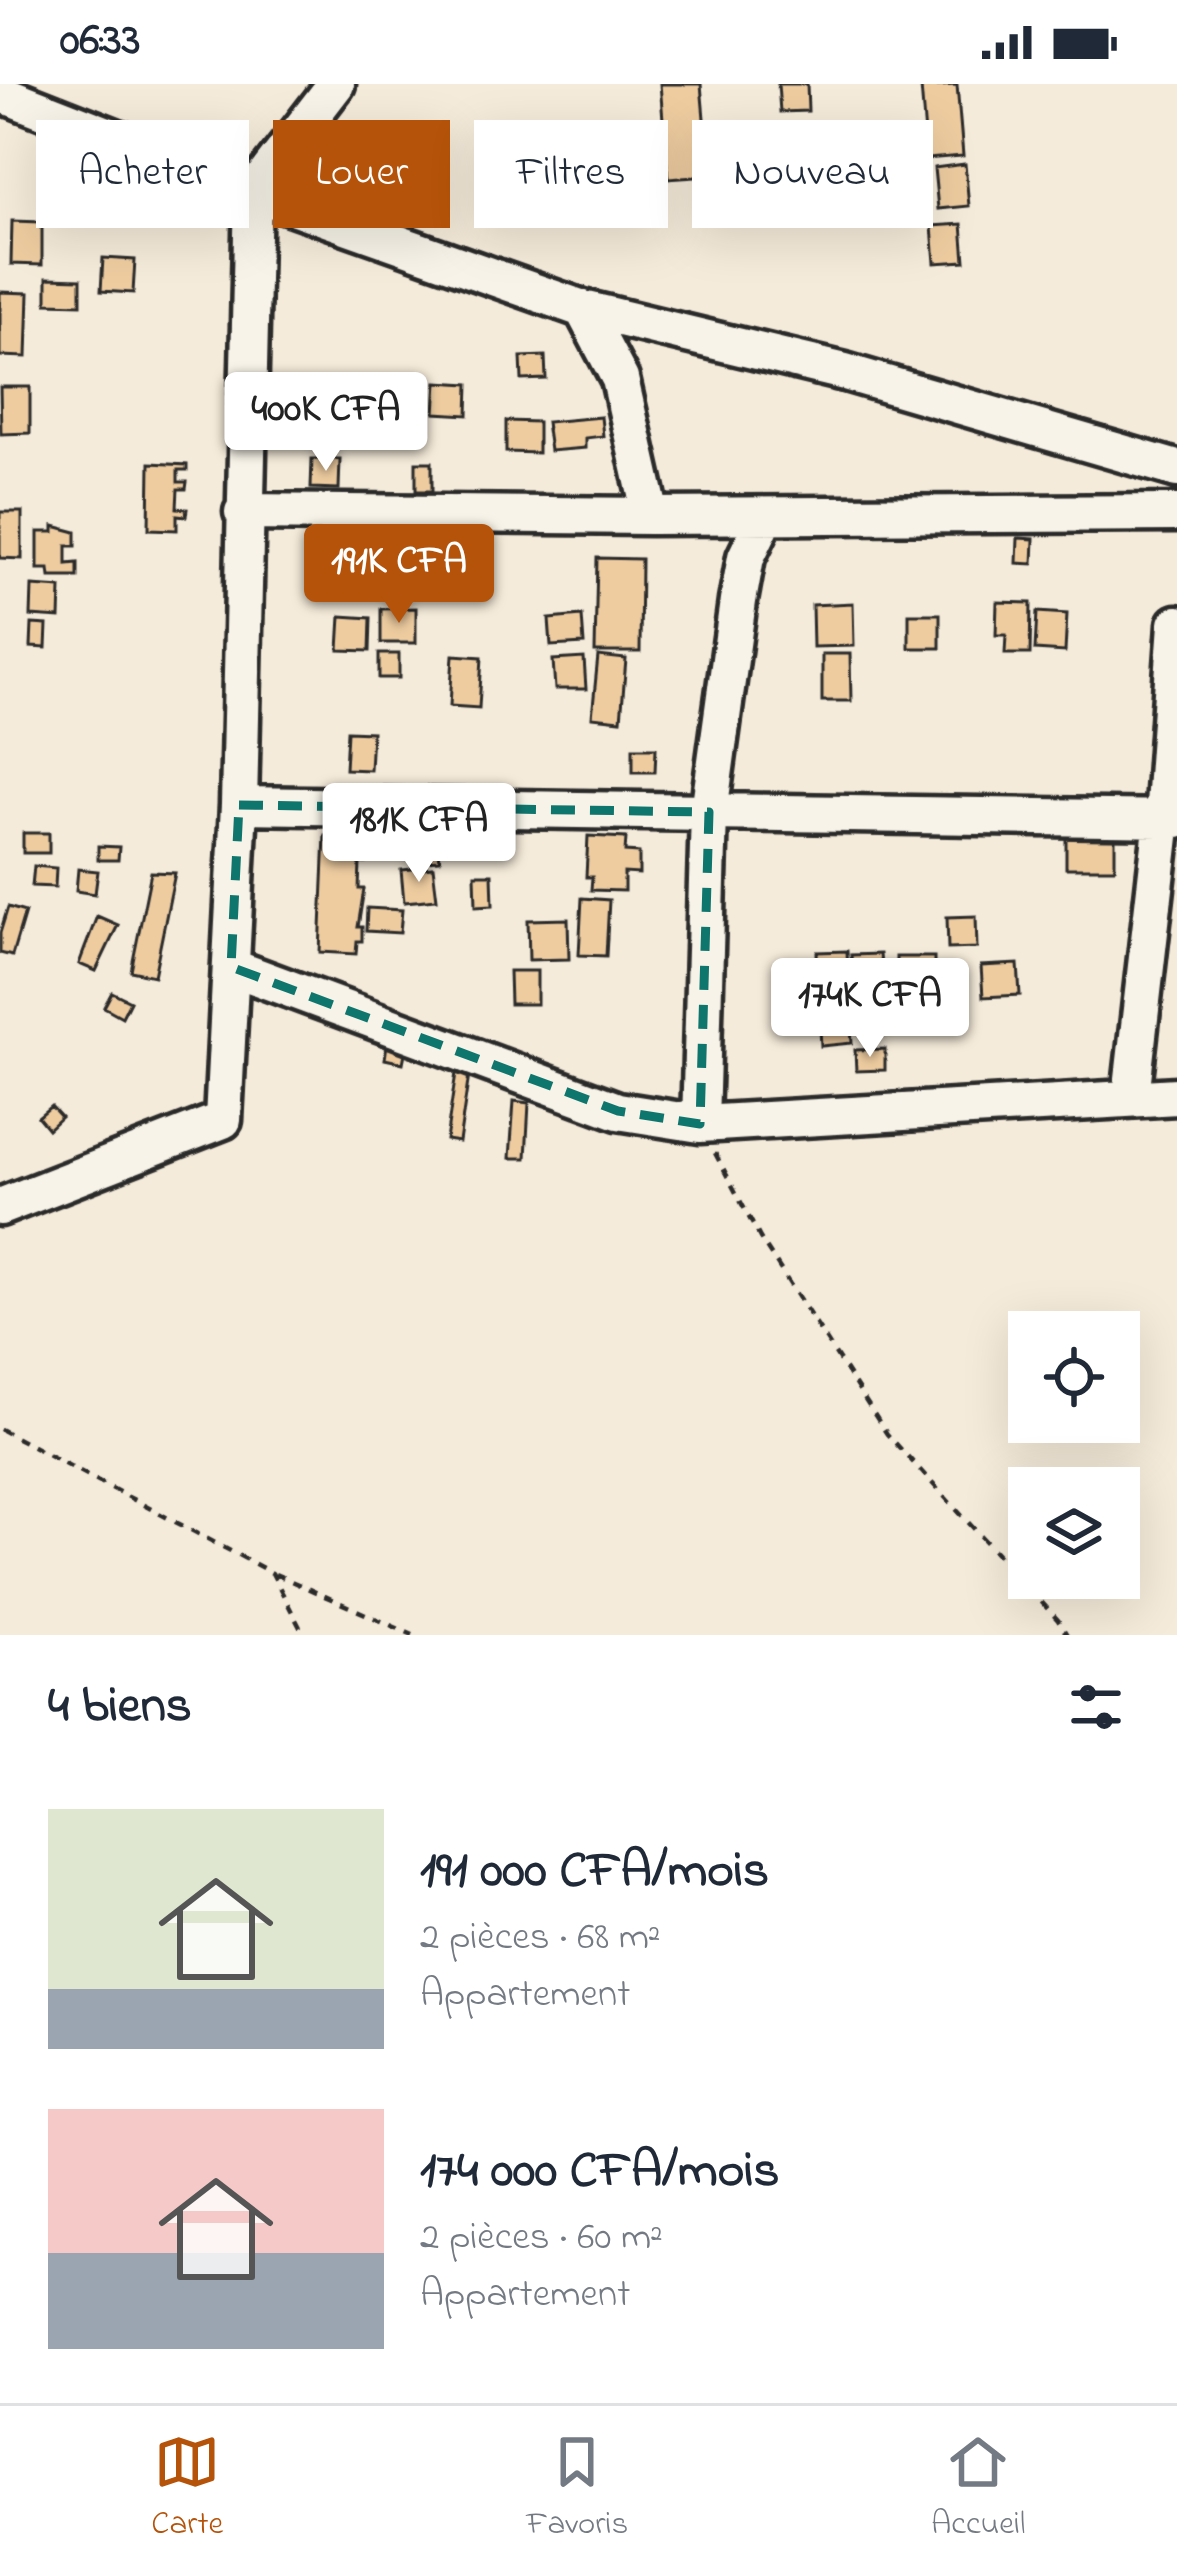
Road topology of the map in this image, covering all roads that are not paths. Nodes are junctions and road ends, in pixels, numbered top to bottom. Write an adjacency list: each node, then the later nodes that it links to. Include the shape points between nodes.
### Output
1 (336, 84): 3 (street)
2 (0, 93): 3 (street)
3 (253, 192): 4 (street); 6 (street)
4 (583, 310): 5 (street, via 845,372); 8 (street, via 620,379)
5 (1177, 470)
6 (243, 512): 8 (street); 11 (street)
7 (1177, 514): 9 (street)
8 (651, 516): 9 (street)
9 (766, 516): 12 (street, via 737,601)
10 (1177, 624): 13 (street)
11 (239, 805): 12 (street); 14 (street)
12 (709, 812): 13 (street); 17 (street)
13 (1170, 819): 15 (street)
14 (231, 968): 17 (street, via 618,1112); 18 (street, via 223,1120)
15 (1131, 1096): 16 (street); 17 (street)
16 (1177, 1096)
17 (700, 1124)
18 (0, 1208)

